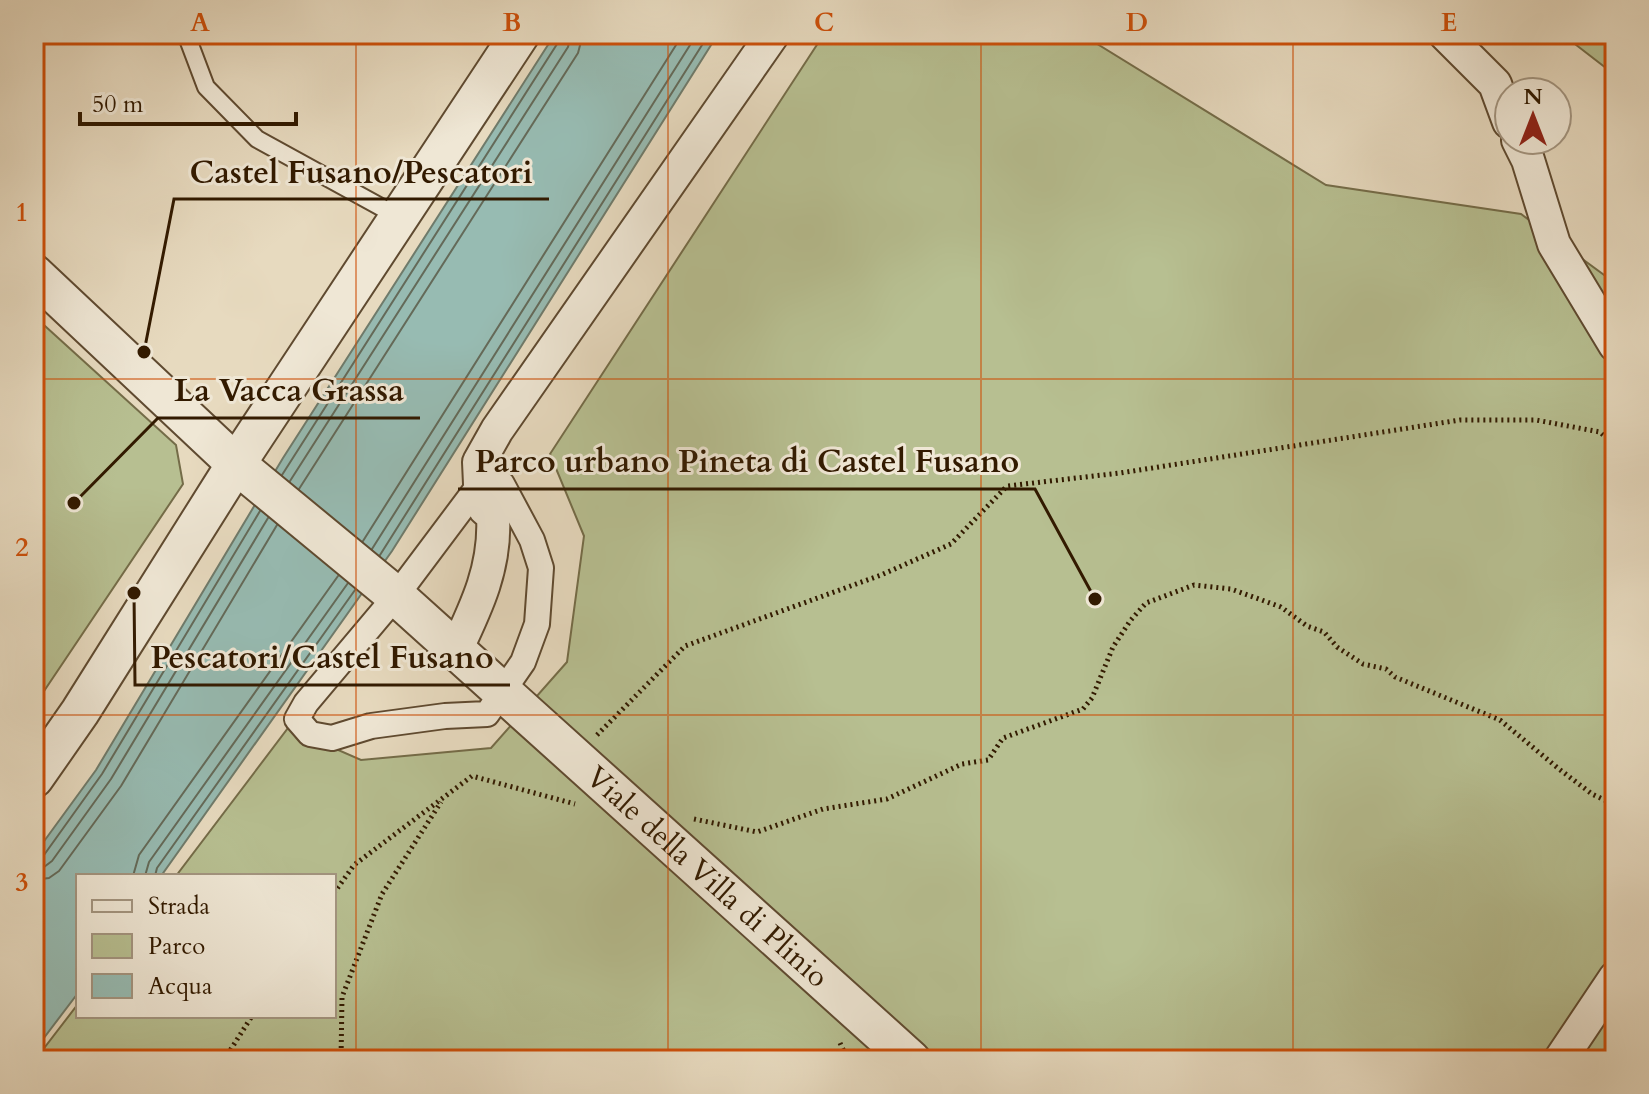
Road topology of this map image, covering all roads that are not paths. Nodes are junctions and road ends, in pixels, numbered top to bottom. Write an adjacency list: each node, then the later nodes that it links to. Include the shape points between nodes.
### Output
1 (186, 34): 7 (lane, via 206,87 257,139)
2 (520, 34): 7 (street)
3 (773, 34): 11 (street, via 497,430 479,462)
4 (1445, 34): 5 (street)
5 (1493, 82)
6 (1526, 156): 9 (street, via 1554,244)
7 (399, 217): 10 (street)
8 (34, 274): 10 (street, Viale della Villa di Plinio)
9 (1615, 345)
10 (246, 472): 12 (street, Viale della Villa di Plinio); 15 (street)
11 (480, 484): 12 (street); 13 (street, via 485,509 493,516 491,556 478,605); 14 (street, via 502,484 541,568 537,624 523,662)
12 (390, 591): 13 (street, Viale della Villa di Plinio); 14 (street, via 297,719 310,734 332,738 371,726 487,714)
13 (456, 650): 14 (street, Viale della Villa di Plinio)
14 (503, 692): 17 (street, Viale della Villa di Plinio)
15 (34, 778)
16 (1615, 978): 18 (street)
17 (911, 1060)
18 (1560, 1060)

